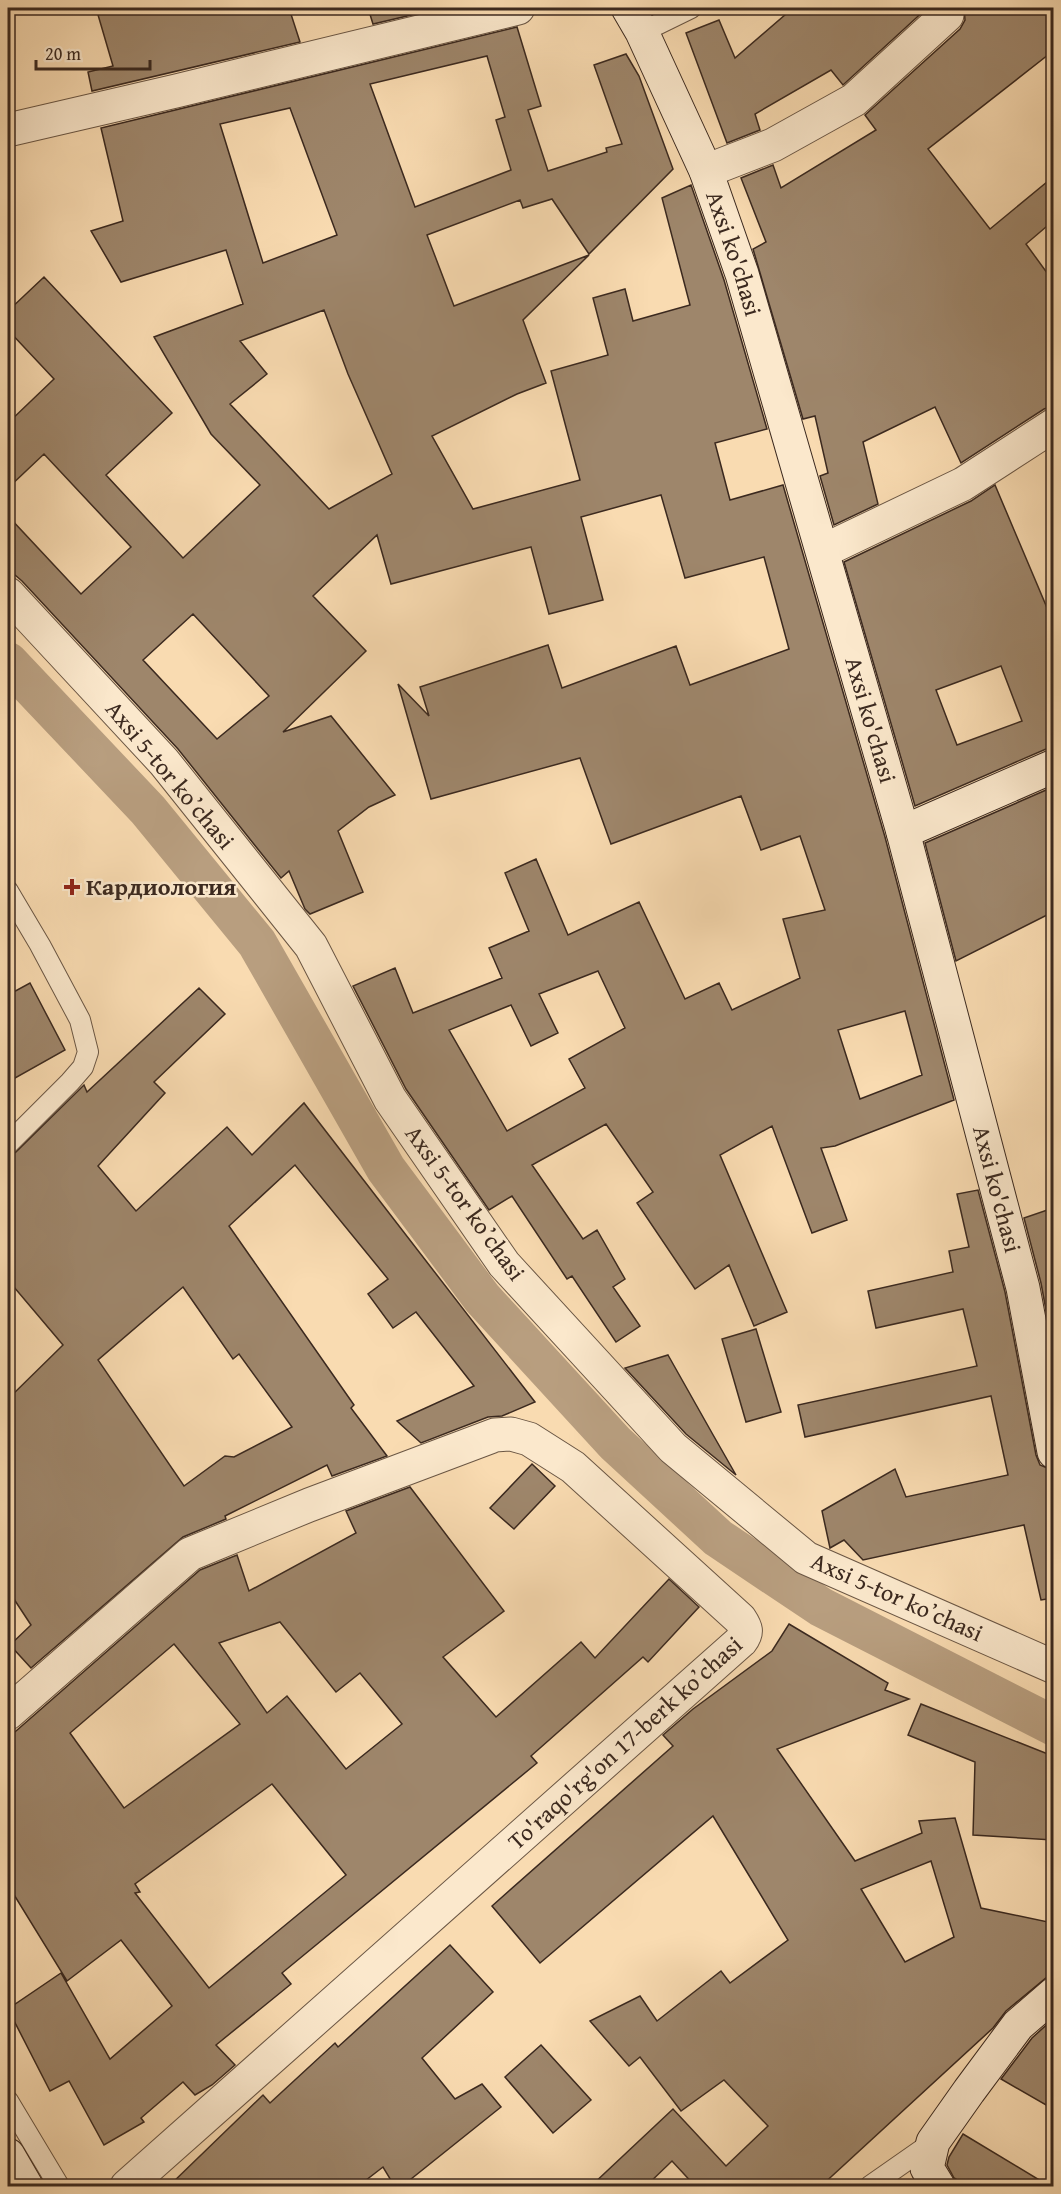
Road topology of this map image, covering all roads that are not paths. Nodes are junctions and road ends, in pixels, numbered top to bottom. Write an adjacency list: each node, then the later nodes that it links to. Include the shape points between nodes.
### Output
1 (518, 8): 5 (street)
2 (692, 8): 4 (lane)
3 (947, 15): 8 (street, via 854,100 773,146)
4 (635, 20): 8 (street, Axsi ko'chasi)
5 (8, 130)
6 (8, 145): 7 (street)
7 (8, 154)
8 (706, 171): 10 (street, Axsi ko'chasi, via 742,274)
9 (1053, 425): 10 (street, via 963,484)
10 (823, 552): 13 (street, Axsi ko'chasi)
11 (8, 594): 17 (street, Аxsi 5-tor koʼchasi, via 164,762 311,946 390,1099 504,1264 673,1448 806,1558)
12 (1053, 766): 13 (street)
13 (903, 832): 16 (street, Axsi ko'chasi, via 1023,1288)
14 (8, 891): 15 (lane, via 80,1020 88,1052 83,1067 70,1082)
15 (8, 1144)
16 (1053, 1452)
17 (1053, 1667)
18 (8, 1713): 25 (street, To'raqo'rg'on 17-berk koʼchasi, via 190,1554 495,1435 529,1439 573,1467 747,1629 741,1641)
19 (1053, 1994): 21 (street, via 1018,2025)
20 (8, 2101): 24 (lane)
21 (933, 2142): 26 (lane); 27 (street, via 927,2168)
22 (8, 2155): 23 (street)
23 (26, 2187)
24 (59, 2187)
25 (128, 2187)
26 (870, 2187)
27 (938, 2187)

